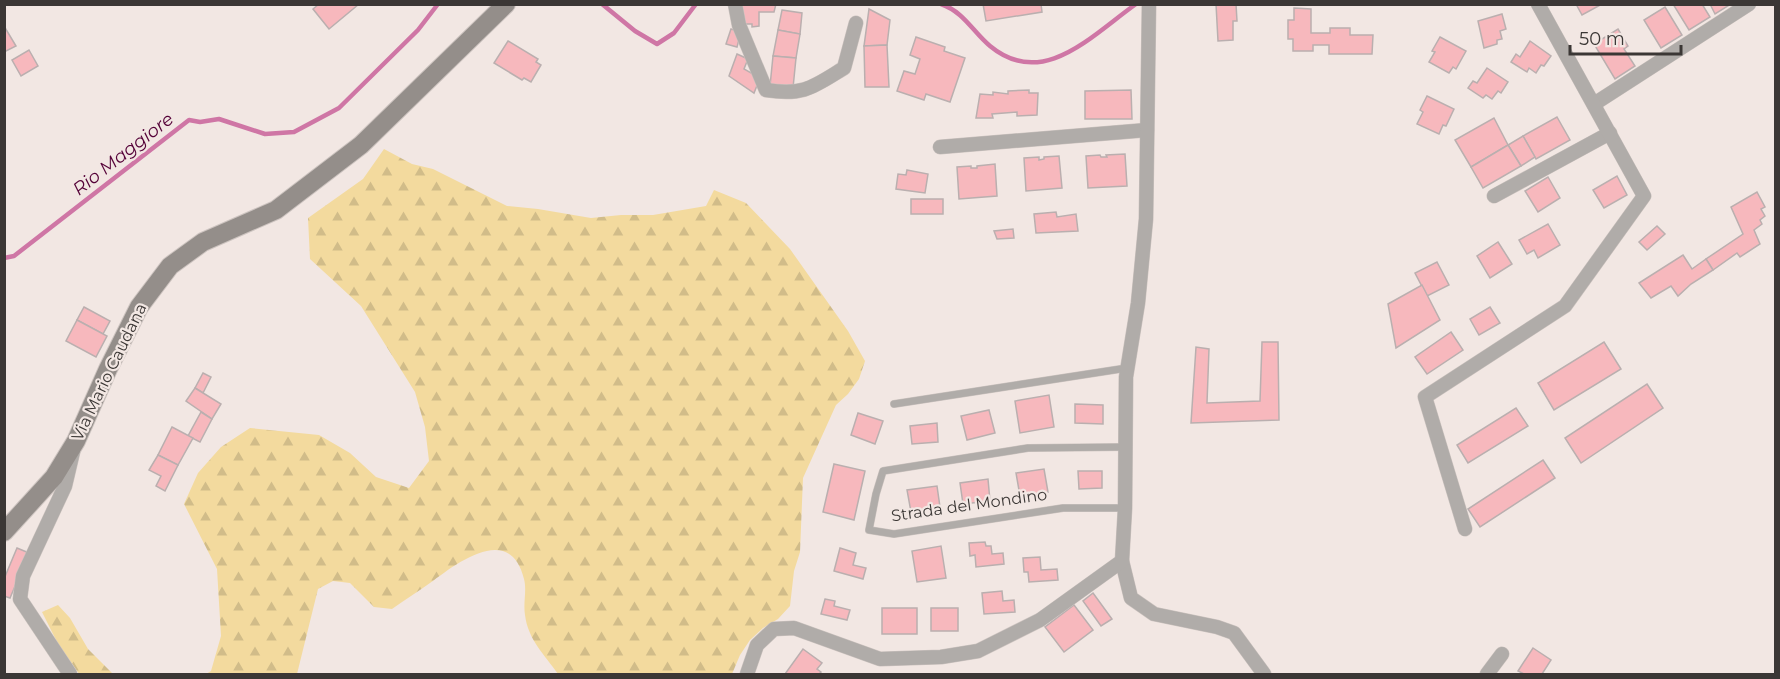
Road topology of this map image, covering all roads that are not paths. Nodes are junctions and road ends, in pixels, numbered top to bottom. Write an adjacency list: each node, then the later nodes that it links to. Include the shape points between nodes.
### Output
1 (506, 4): 14 (main road, Via Mario Caudana, via 361,145 276,210 202,242 170,267 139,307)
2 (735, 4): 6 (street, via 739,25 766,90 774,92 801,92 844,68)
3 (1538, 4): 7 (street)
4 (1749, 4): 7 (street)
5 (1149, 5): 8 (street)
6 (856, 23)
7 (1594, 104): 9 (street)
8 (1147, 130): 10 (street); 12 (street, via 1146,219)
9 (1610, 133): 11 (street); 17 (street, via 1644,196 1565,306 1425,396)
10 (940, 147)
11 (1494, 196)
12 (1127, 368): 13 (lane); 15 (street)
13 (894, 404)
14 (76, 441): 18 (main road, Via Mario Caudana, via 54,477); 21 (street, via 65,486 23,576 20,599)
15 (1126, 447): 16 (street); 16 (lane, Strada del Mondino, via 1028,448 884,471 869,530 894,534 1063,508)
16 (1125, 508): 19 (street)
17 (1465, 529)
18 (4, 532)
19 (1122, 561): 22 (street, via 1040,620 978,651 880,659 794,628 774,629 757,645); 23 (street, via 1131,598 1154,614 1234,633)
20 (1502, 654): 24 (street)
21 (69, 675)
22 (747, 675)
23 (1264, 675)
24 (1487, 675)

